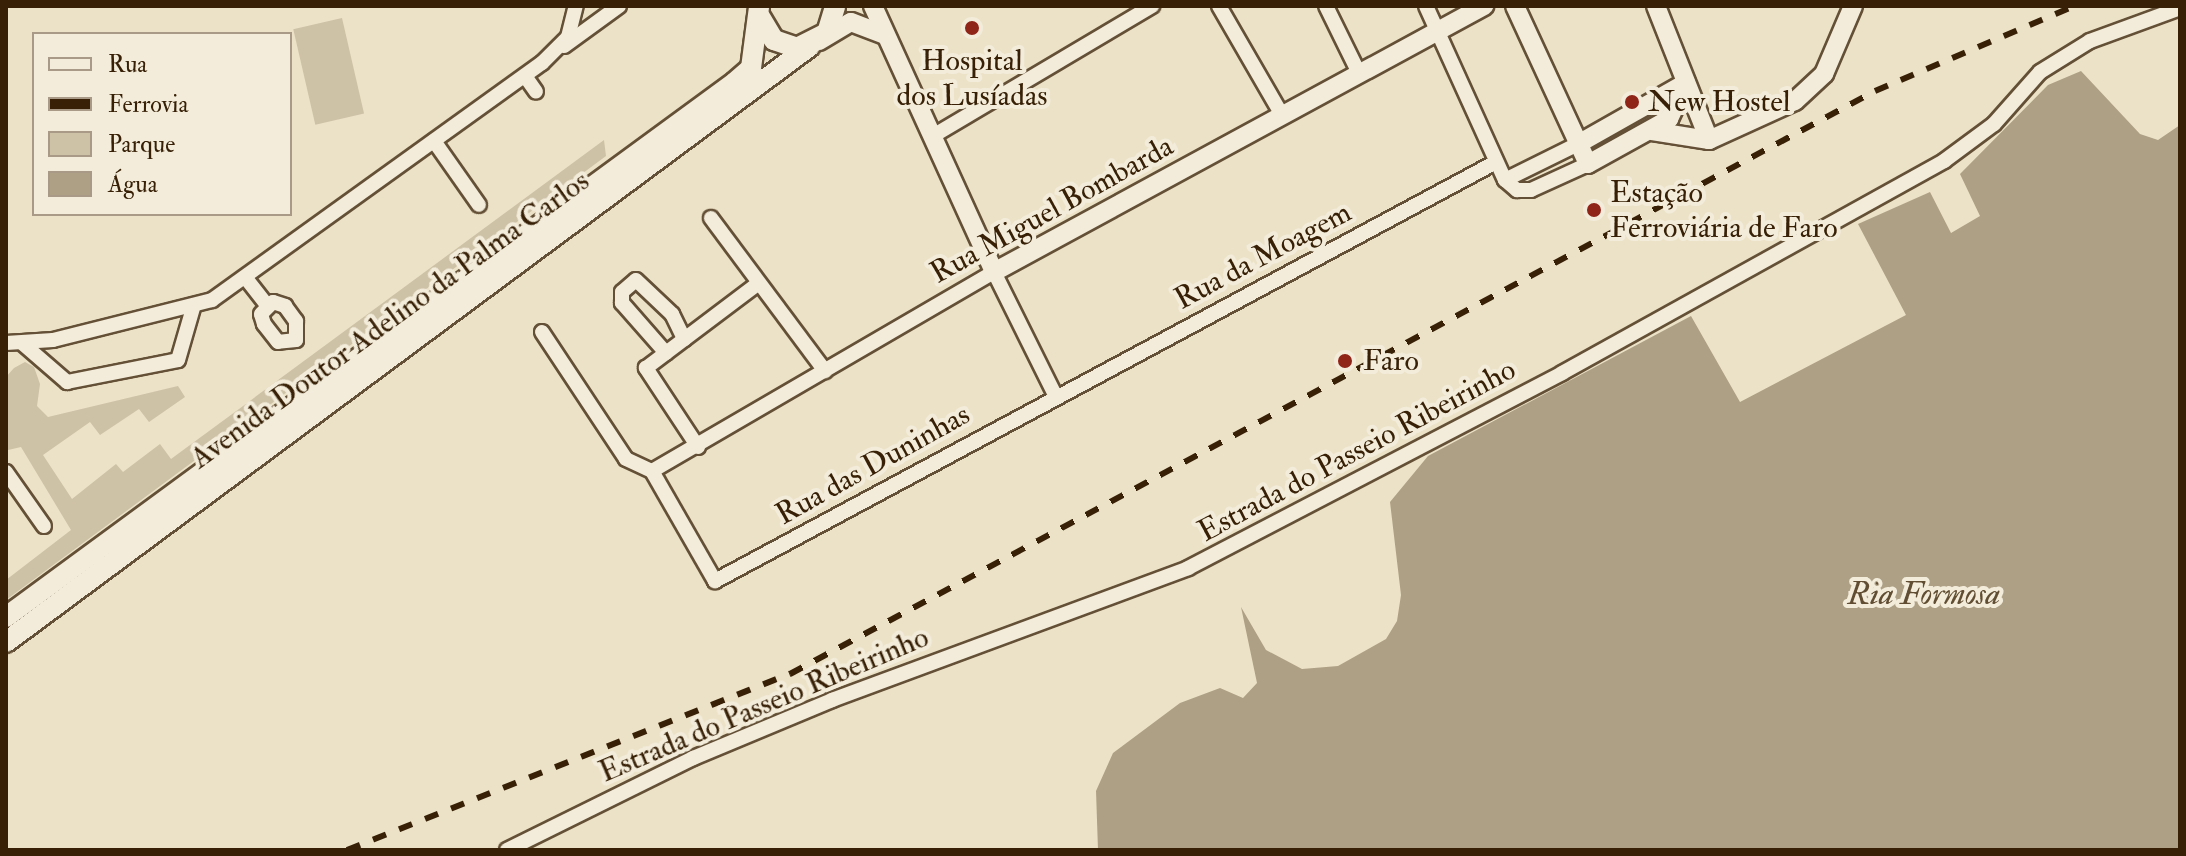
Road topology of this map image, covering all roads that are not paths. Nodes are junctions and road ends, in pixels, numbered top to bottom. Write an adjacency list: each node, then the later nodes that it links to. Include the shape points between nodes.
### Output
1 (576, 6): 20 (street, via 568,37)
2 (583, 6): 16 (street)
3 (619, 6): 16 (street)
4 (760, 6): 19 (main road, via 774,40 797,48); 51 (main road, Avenida Doutor Adelino da Palma Carlos, via 751,68 735,82)
5 (835, 6): 19 (main road, via 833,24)
6 (873, 6): 18 (street)
7 (1152, 6): 27 (street)
8 (1219, 6): 25 (street)
9 (1326, 6): 21 (street)
10 (1426, 6): 17 (street)
11 (1484, 6): 17 (street, Rua Miguel Bombarda)
12 (1515, 6): 30 (street)
13 (1656, 6): 23 (street)
14 (1853, 6): 28 (street, via 1834,56 1809,91)
15 (2180, 8): 53 (street, Estrada do Passeio Ribeirinho, via 2090,41 2040,72 1994,124 1944,161 1562,373 1217,554 707,752)
16 (604, 17): 20 (street)
17 (1437, 30): 21 (street, Rua Miguel Bombarda); 31 (street)
18 (885, 35): 19 (street, via 851,22); 27 (street)
19 (814, 44): 52 (main road, Avenida Doutor Adelino da Palma Carlos)
20 (542, 63): 22 (street)
21 (1359, 73): 25 (street, Rua Miguel Bombarda)
22 (525, 76): 24 (street); 29 (street)
23 (1686, 83): 26 (street, via 1669,119); 28 (street); 30 (street)
24 (536, 92)
25 (1282, 115): 36 (street, Rua Miguel Bombarda)
26 (1652, 131): 28 (street); 32 (street)
27 (933, 136): 36 (street)
28 (1709, 140)
29 (434, 141): 34 (street); 37 (street)
30 (1578, 144): 32 (street); 33 (street)
31 (1496, 162): 33 (street); 46 (street, Rua da Moagem)
32 (1588, 164): 33 (street, via 1531,190 1517,190)
33 (1505, 180)
34 (479, 205)
35 (711, 218): 38 (street)
36 (994, 272): 45 (street, Rua Miguel Bombarda); 46 (street)
37 (245, 277): 39 (street); 40 (street)
38 (759, 283): 42 (street); 45 (street)
39 (266, 304)
40 (193, 308): 43 (street); 43 (street, via 178,360 67,382)
41 (542, 332): 48 (street, via 626,459)
42 (684, 339): 44 (street); 44 (street, via 672,314 636,280 622,292 622,303)
43 (10, 343)
44 (666, 353): 47 (street, via 646,368)
45 (825, 371): 47 (street, Rua Miguel Bombarda)
46 (1055, 395): 48 (street, Rua das Duninhas, via 715,581)
47 (698, 447): 48 (street, Rua Miguel Bombarda)
48 (652, 471)
49 (6, 472): 50 (street)
50 (44, 526)
51 (6, 617)
52 (6, 642)
53 (507, 850)

